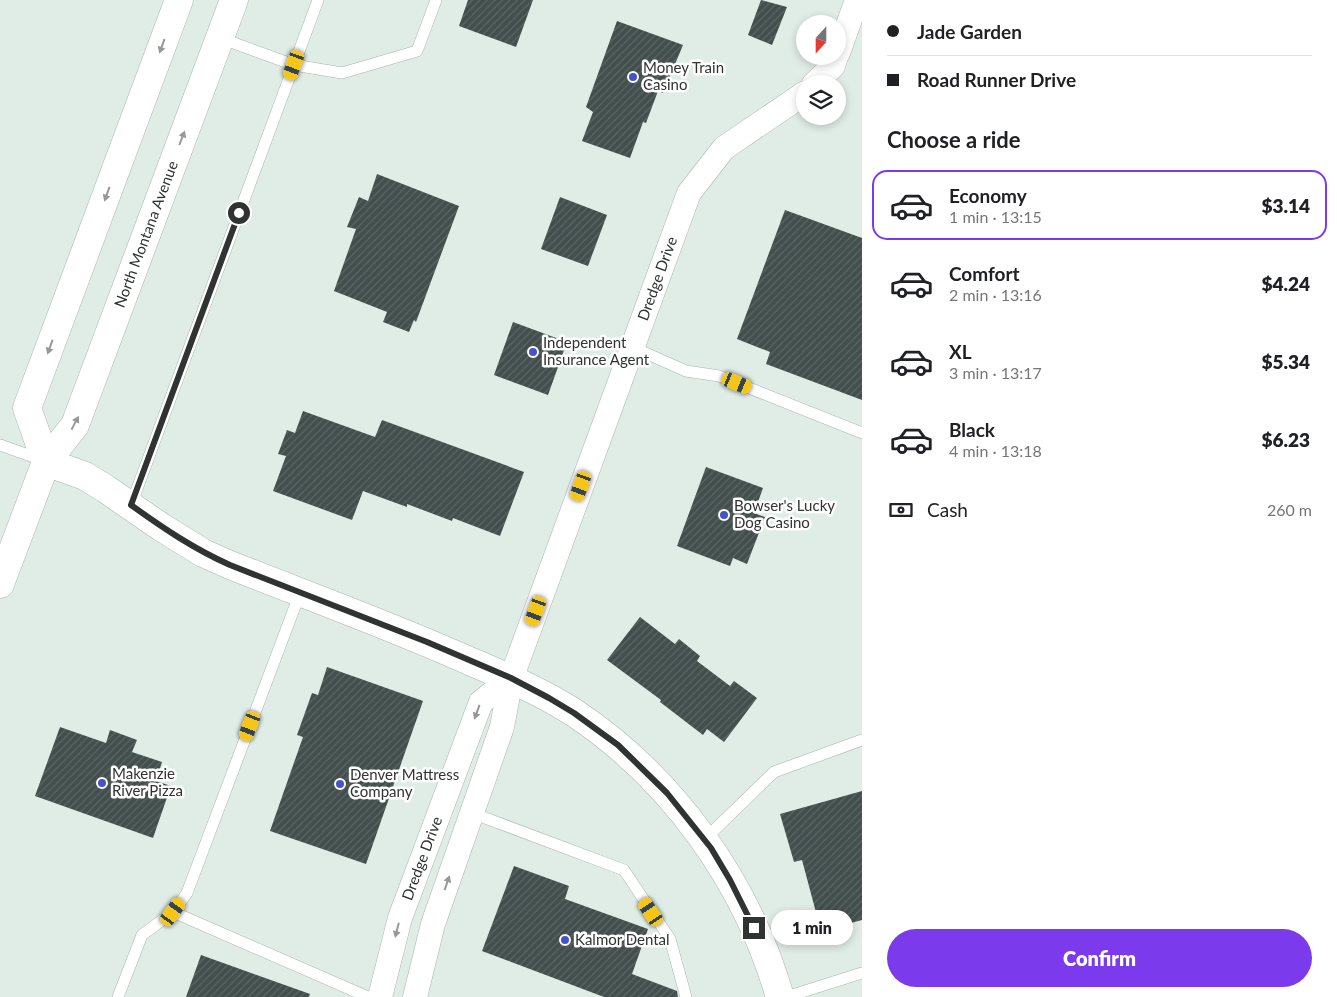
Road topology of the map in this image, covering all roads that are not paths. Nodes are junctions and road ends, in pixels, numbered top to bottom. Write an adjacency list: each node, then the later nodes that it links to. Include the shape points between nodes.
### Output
1 (179, 0): 15 (main road, one-way to 15, via 27,408)
2 (234, 0): 7 (main road, North Montana Avenue)
3 (318, 0): 8 (lane)
4 (436, 0): 8 (lane, via 417,51 342,73)
5 (857, 0): 6 (street)
6 (846, 30)
7 (220, 38): 8 (lane); 15 (main road, North Montana Avenue, one-way to 7, via 75,425)
8 (294, 65): 16 (lane)
9 (833, 65): 10 (street)
10 (824, 75)
11 (796, 99): 12 (street, Dredge Drive, via 724,148 689,193)
12 (632, 347): 13 (lane, via 686,371 719,376); 19 (street, Dredge Drive)
13 (862, 433)
14 (0, 445): 15 (lane)
15 (46, 462): 16 (main road, via 84,476); 17 (main road, North Montana Avenue)
16 (131, 505): 18 (main road, via 203,553)
17 (0, 584)
18 (300, 593): 19 (main road); 23 (lane, via 187,893)
19 (511, 678): 21 (street, Dredge Drive, via 502,727); 22 (main road, via 574,713 618,745 667,793); 27 (street, Dredge Drive, one-way to 27, via 481,702 400,918)
20 (862, 740): 22 (lane, via 774,772)
21 (472, 813): 28 (street, Dredge Drive, one-way to 21, via 433,924); 29 (lane, via 624,870 670,939)
22 (704, 839): 30 (main road, via 730,880 762,944)
23 (173, 912): 25 (lane, via 142,935); 26 (lane)
24 (862, 973): 31 (lane)
25 (118, 997)
26 (368, 997)
27 (380, 997)
28 (415, 997)
29 (686, 997)
30 (780, 997)
31 (786, 997)

